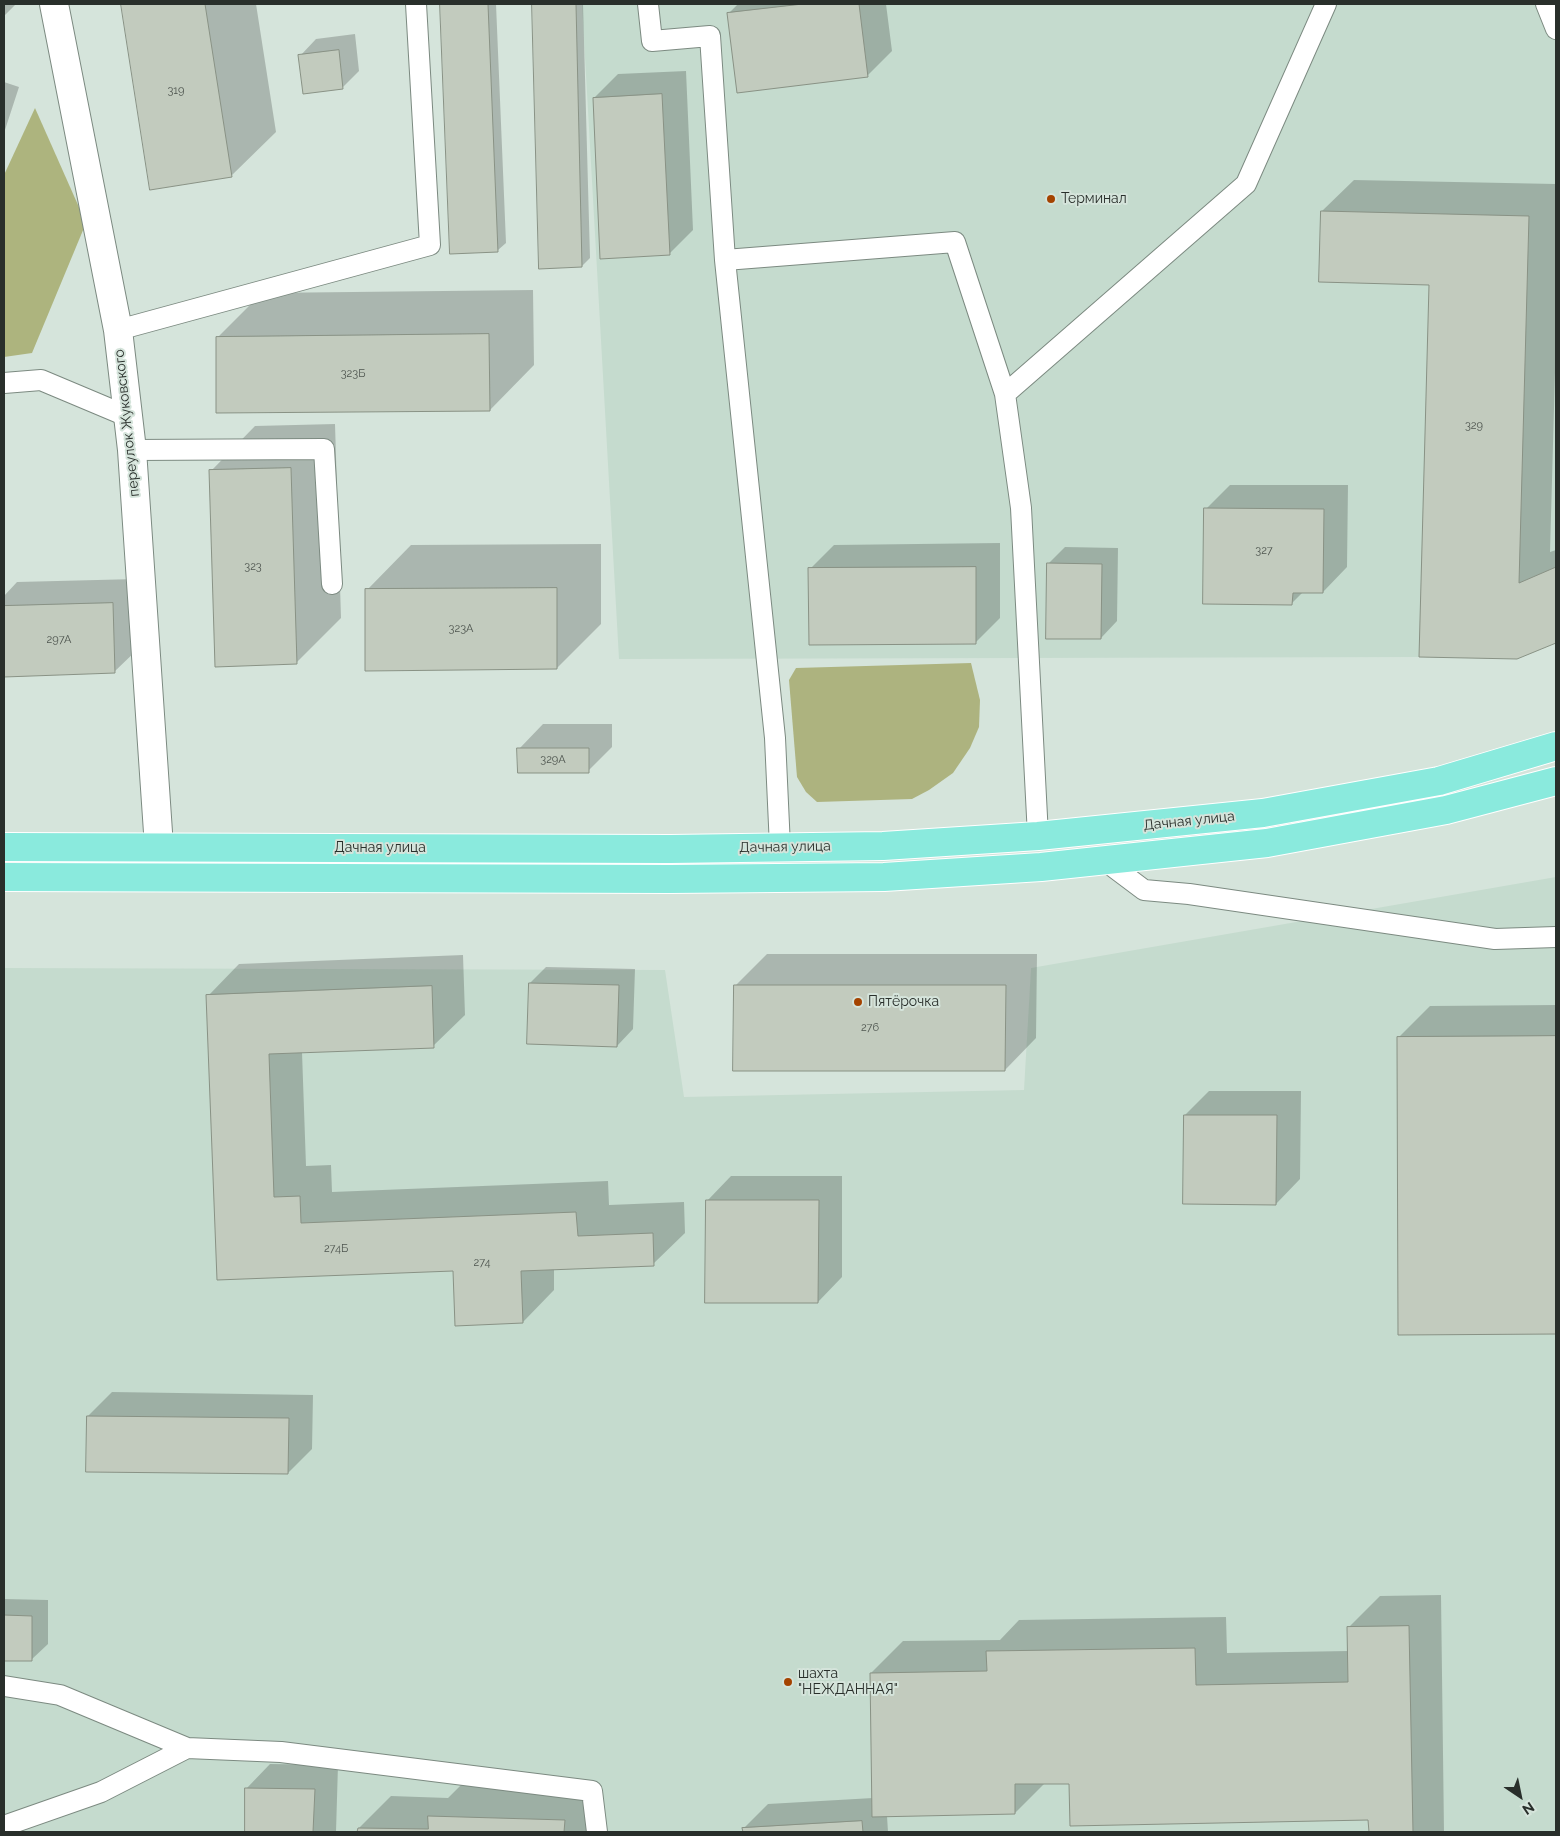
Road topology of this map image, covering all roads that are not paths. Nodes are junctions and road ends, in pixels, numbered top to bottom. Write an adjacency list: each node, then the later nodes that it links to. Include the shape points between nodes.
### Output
1 (54, 4): 8 (street, переулок Жуковского)
2 (416, 4): 8 (lane, via 430,245)
3 (648, 4): 7 (lane, via 652,41 710,36)
4 (1326, 4): 10 (lane, via 1246,184)
5 (1546, 4): 6 (lane)
6 (1556, 29)
7 (725, 260): 10 (lane, via 955,242); 19 (lane, via 775,738)
8 (118, 330): 11 (street, переулок Жуковского)
9 (4, 383): 11 (lane, via 41,380)
10 (1005, 394): 16 (lane, via 1020,508)
11 (129, 417): 12 (street, переулок Жуковского)
12 (132, 450): 13 (lane, via 324,449); 18 (street, переулок Жуковского)
13 (332, 584)
14 (1556, 746): 16 (main road, Дачная улица, via 1438,781 1263,813)
15 (1556, 781): 21 (main road, via 1446,810 1277,841)
16 (1038, 836): 19 (main road, Дачная улица, via 883,846); 22 (main road)
17 (4, 847): 18 (main road, Дачная улица)
18 (159, 847): 20 (main road, Дачная улица); 24 (main road)
19 (780, 847): 20 (main road, Дачная улица); 25 (main road)
20 (525, 848): 26 (main road)
21 (1104, 860): 22 (main road); 27 (lane, via 1144,890 1495,939)
22 (1041, 867): 25 (main road)
23 (4, 877): 24 (main road)
24 (159, 878): 26 (main road)
25 (780, 878): 26 (main road)
26 (526, 879)
27 (1556, 937)
28 (4, 1686): 29 (lane, via 60,1695)
29 (186, 1748): 30 (lane, via 102,1792); 31 (lane, via 281,1752 592,1790)
30 (4, 1826)
31 (598, 1832)

